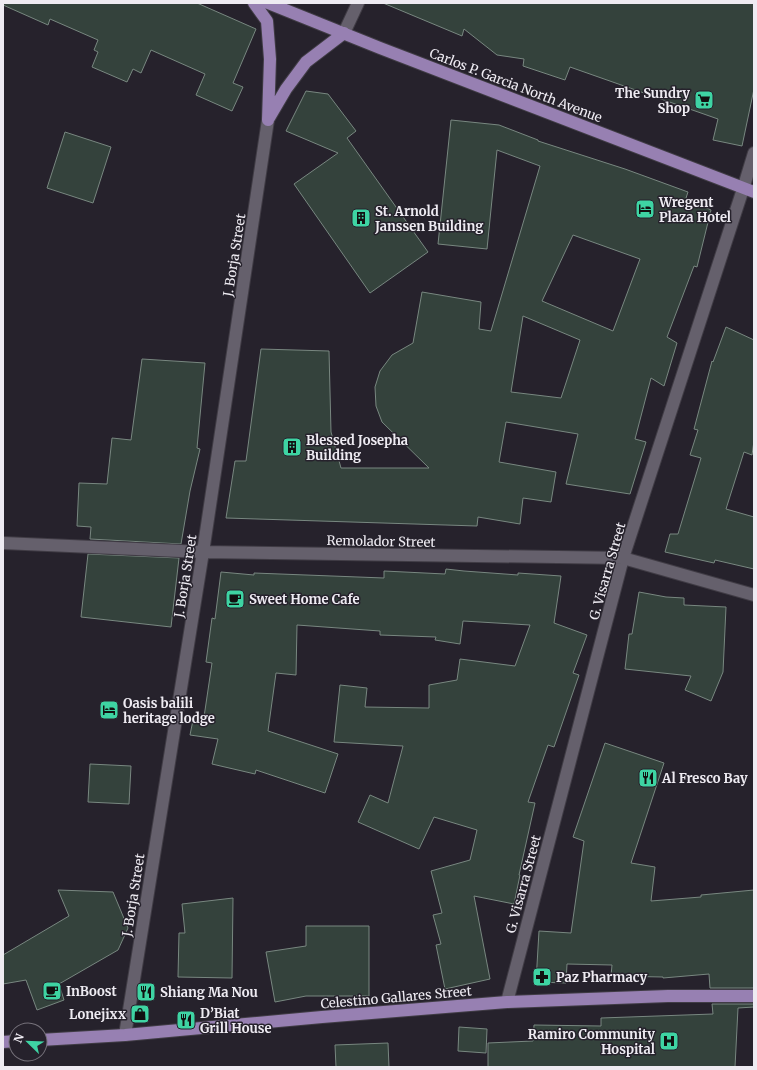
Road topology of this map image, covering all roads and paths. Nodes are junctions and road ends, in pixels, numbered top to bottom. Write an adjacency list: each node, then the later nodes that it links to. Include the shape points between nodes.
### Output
1 (254, 3): 5 (main road, via 267,20 270,59)
2 (268, 3): 4 (main road, Carlos P. Garcia North Avenue)
3 (358, 3): 4 (street)
4 (344, 33): 5 (main road, via 306,62); 7 (main road, Carlos P. Garcia North Avenue)
5 (268, 120): 9 (street, J. Borja Street)
6 (754, 153): 7 (street, G. Visarra Street)
7 (749, 190): 10 (street, G. Visarra Street)
8 (3, 543): 9 (street, Remolador Street)
9 (203, 552): 10 (street, Remolador Street); 14 (street, J. Borja Street)
10 (623, 558): 11 (street, Remolador Street); 13 (street, G. Visarra Street)
11 (754, 596)
12 (754, 996): 13 (main road, Celestino Gallares Street, via 668,996)
13 (507, 1002): 14 (main road, Celestino Gallares Street)
14 (125, 1035): 15 (main road, Celestino Gallares Street)
15 (48, 1040)

